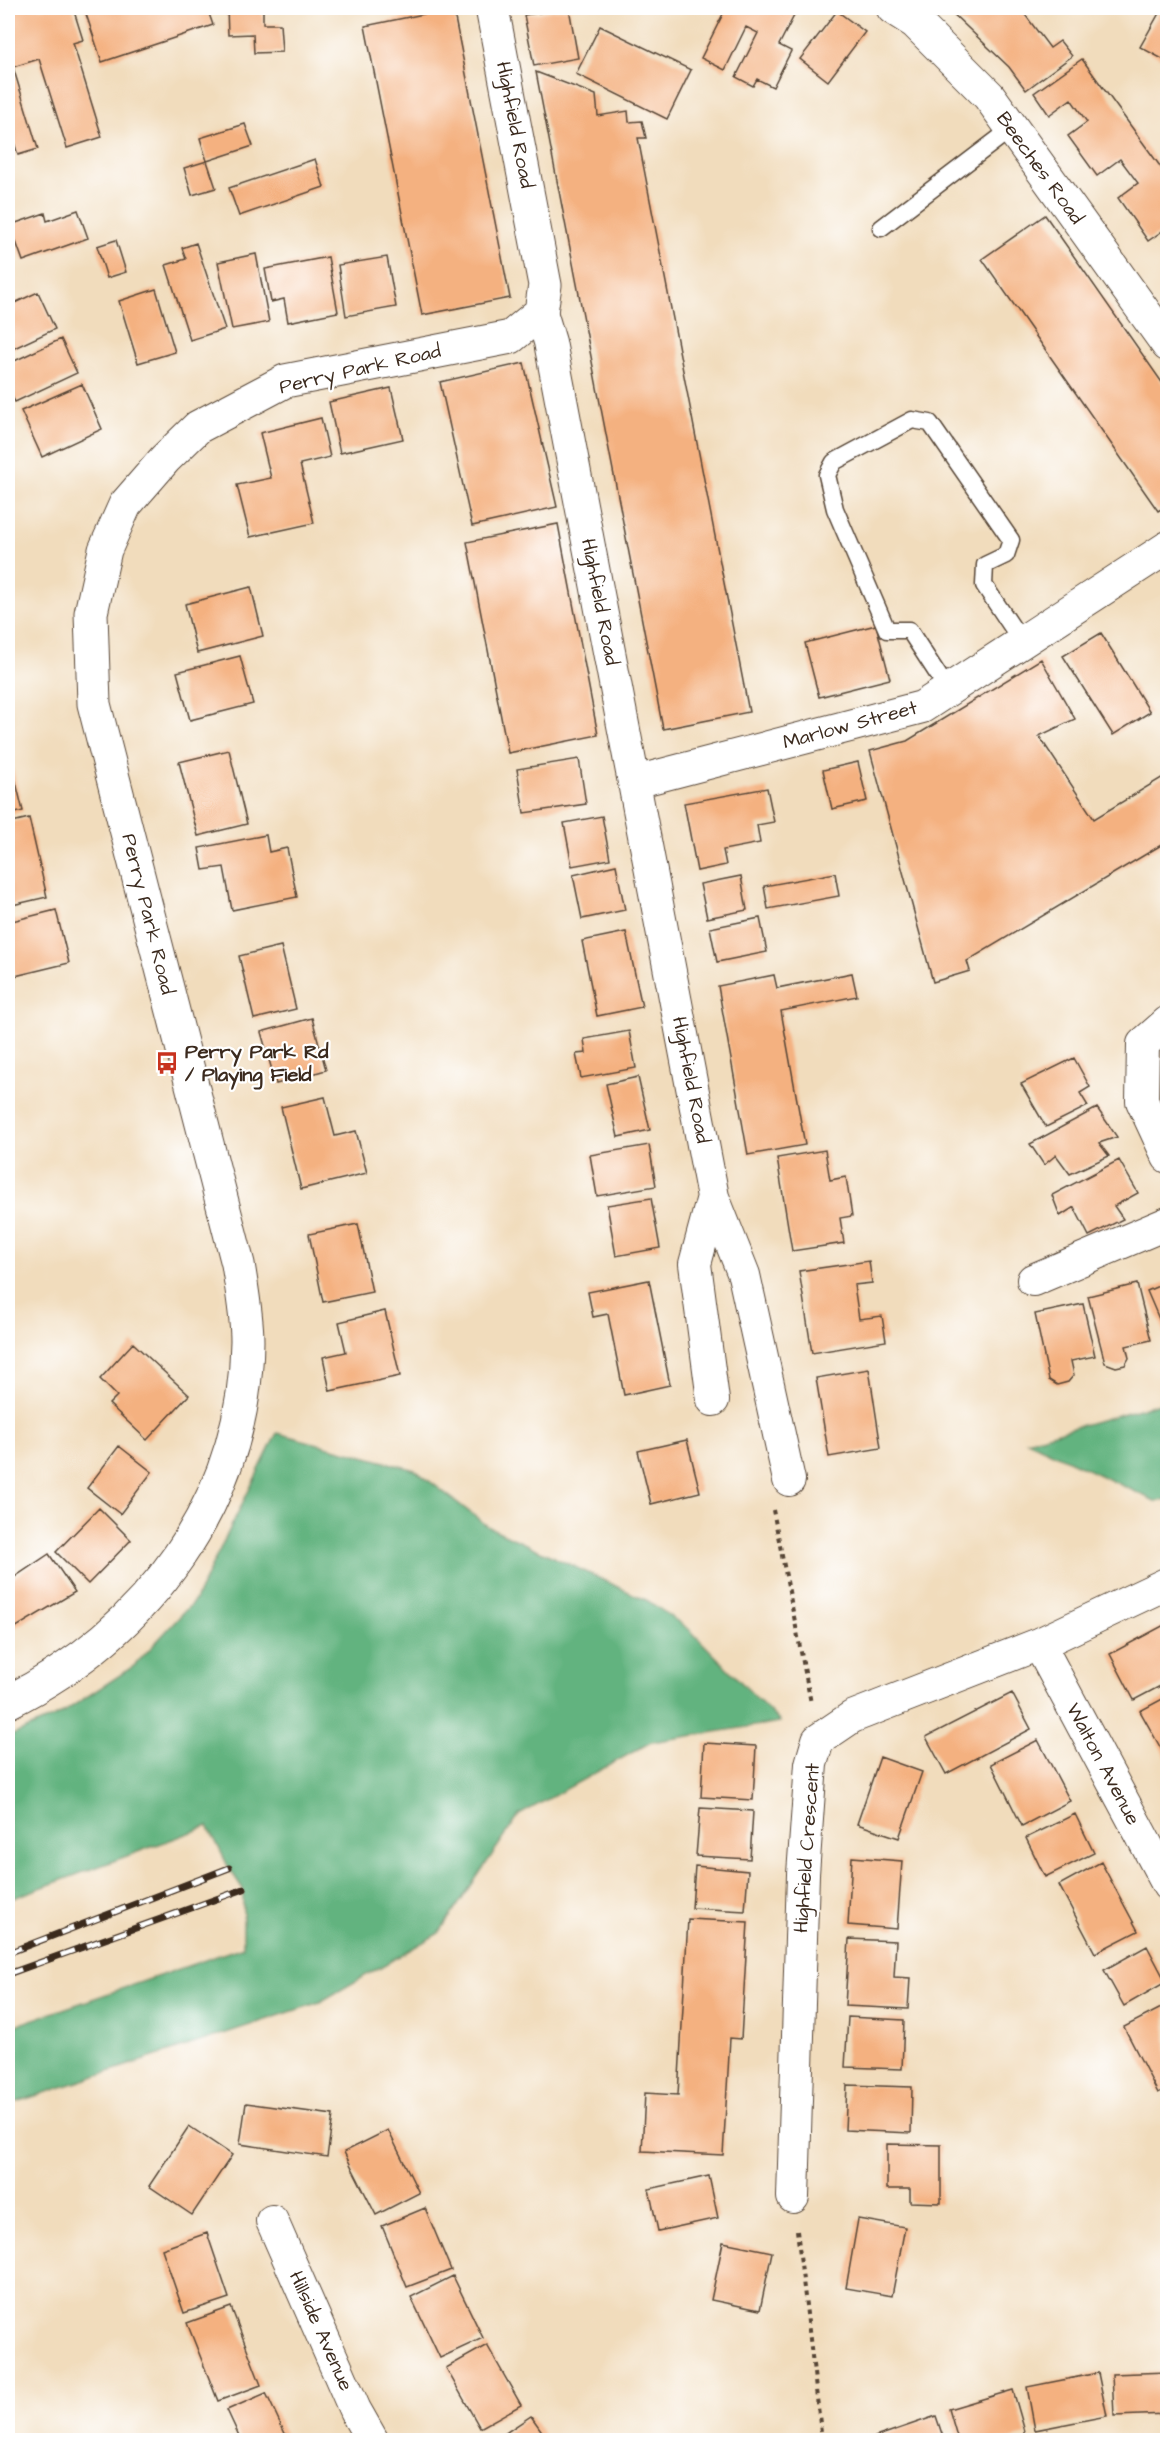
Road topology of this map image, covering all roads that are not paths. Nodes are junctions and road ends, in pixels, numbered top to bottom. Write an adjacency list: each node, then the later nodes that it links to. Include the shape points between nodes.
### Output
1 (492, 8): 5 (street, Highfield Road, via 545,285)
2 (893, 8): 3 (street, Beeches Road, via 915,22 989,96)
3 (1011, 129): 4 (lane); 6 (street, Beeches Road)
4 (881, 228)
5 (541, 312): 10 (street, Highfield Road); 20 (street, Perry Park Road, via 511,337 285,381 198,427 125,505 105,550 91,613 94,705 238,1264 247,1339 246,1371 228,1461 184,1551 131,1615 94,1647 48,1682)
6 (1167, 345)
7 (1167, 547): 8 (street, Marlow Street)
8 (1022, 642): 9 (street, Marlow Street); 9 (lane, via 984,585 985,565 1006,555 1011,540 930,423 912,420 834,462 827,475 835,509 887,630 909,630)
9 (948, 690): 10 (street, Marlow Street, via 922,707)
10 (635, 782): 13 (street, Highfield Road)
11 (1167, 1022): 12 (street, via 1143,1044 1142,1101)
12 (1167, 1157)
13 (713, 1197): 16 (street, via 695,1264); 17 (street, via 744,1275)
14 (1167, 1223): 15 (street)
15 (1033, 1280)
16 (713, 1400)
17 (789, 1480)
18 (1167, 1583): 19 (street, Highfield Crescent)
19 (1039, 1644): 21 (street, Walton Avenue); 22 (street, Highfield Crescent, via 852,1717 818,1740 811,1764 803,1874)
20 (8, 1702)
21 (1167, 1885)
22 (793, 2197)
23 (272, 2221): 24 (street, Hillside Avenue, via 355,2410)
24 (372, 2440)

